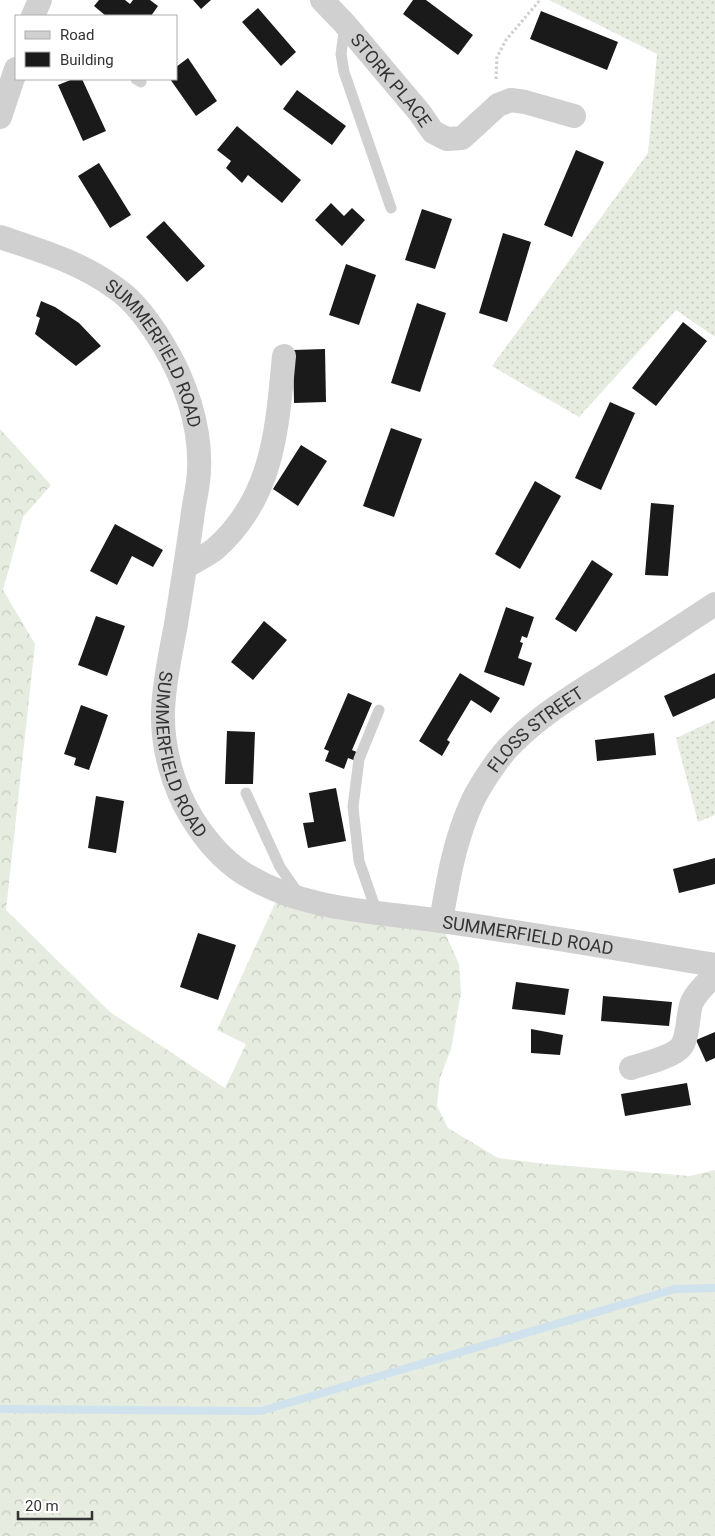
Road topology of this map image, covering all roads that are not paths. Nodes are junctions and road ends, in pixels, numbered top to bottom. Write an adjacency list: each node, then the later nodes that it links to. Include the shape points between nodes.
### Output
1 (40, 0): 3 (street)
2 (322, 0): 4 (street, STORK PLACE)
3 (34, 15)
4 (345, 24): 6 (street, STORK PLACE, via 433,132 447,139 462,138 498,105 511,100); 8 (lane, via 341,54 344,72)
5 (15, 72): 7 (street)
6 (574, 116)
7 (0, 117)
8 (391, 208)
9 (0, 237): 11 (street, SUMMERFIELD ROAD, via 61,258 116,288 148,320 169,354 189,401 197,436 199,469)
10 (284, 356): 11 (street, via 274,442 252,504 238,525 214,550)
11 (186, 567): 15 (street, SUMMERFIELD ROAD, via 163,712 164,739 172,774 182,801 202,835 221,854 240,871 278,891)
12 (715, 604): 17 (street, FLOSS STREET, via 561,704 511,745 485,779 464,823 449,872)
13 (379, 710): 16 (lane, via 359,759 353,807 359,862)
14 (246, 792): 15 (lane, via 280,867)
15 (302, 899): 16 (street, SUMMERFIELD ROAD)
16 (377, 913): 17 (street, SUMMERFIELD ROAD)
17 (441, 921): 18 (street, SUMMERFIELD ROAD)
18 (715, 964)
19 (715, 975): 20 (street, via 693,1000 681,1048)
20 (631, 1068)

